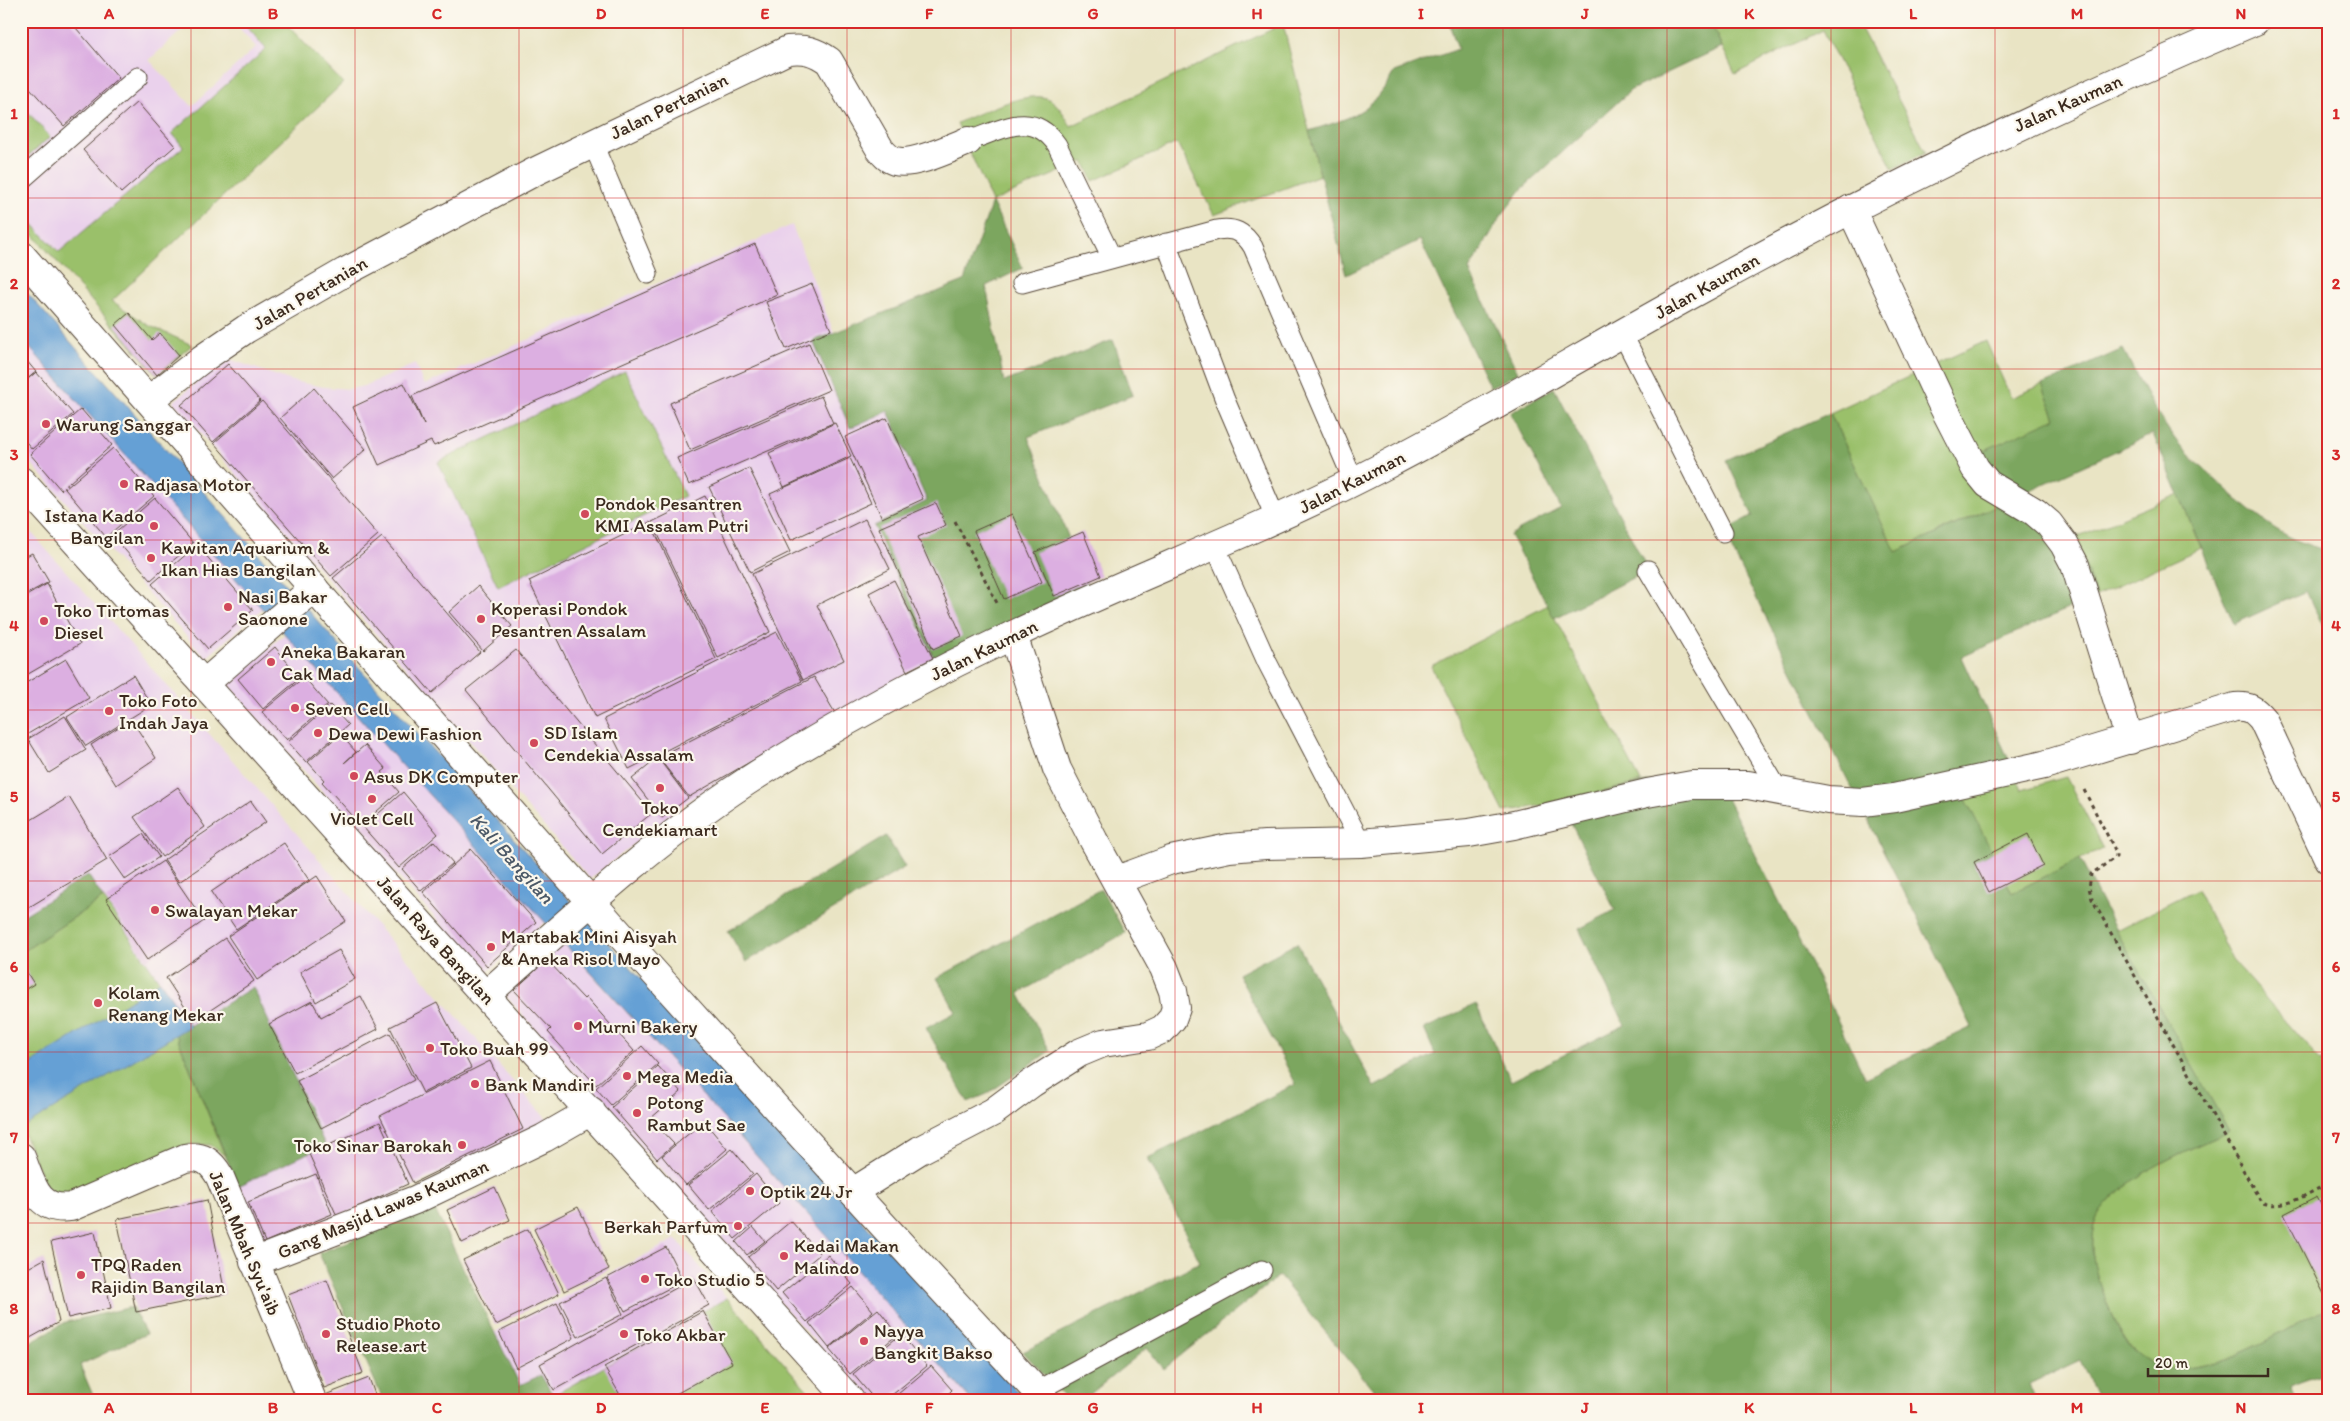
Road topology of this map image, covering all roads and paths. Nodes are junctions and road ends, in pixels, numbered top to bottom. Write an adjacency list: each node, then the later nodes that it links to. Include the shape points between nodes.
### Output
1 (2255, 21): 6 (street, Jalan Kauman, via 2019,125)
2 (138, 77): 5 (lane)
3 (968, 141): 4 (street, Jalan Pertanian, via 905,163 886,157 828,62 818,53 804,48 773,56); 9 (lane, Jalan Pertanian, via 1026,124 1038,126 1048,133)
4 (594, 144): 10 (lane); 13 (street, Jalan Pertanian, via 534,172 246,329)
5 (21, 180)
6 (1851, 209): 12 (street, Jalan Kauman); 24 (street, via 1975,468 1988,484 2036,512 2064,544 2074,565)
7 (1166, 243): 9 (lane); 15 (lane, via 1224,228 1242,233 1249,240); 16 (lane, via 1225,400)
8 (21, 255): 13 (street)
9 (1112, 258): 11 (lane)
10 (648, 274)
11 (1022, 283)
12 (1622, 333): 15 (street, Jalan Kauman); 18 (lane)
13 (149, 400): 21 (street)
14 (21, 481): 23 (street, Jalan Raya Bangilan)
15 (1354, 482): 16 (street, Jalan Kauman)
16 (1276, 519): 19 (street, Jalan Kauman)
17 (955, 521): 22 (path)
18 (1723, 532)
19 (1215, 546): 22 (street, Jalan Kauman); 27 (lane, via 1267,662)
20 (1648, 570): 26 (lane)
21 (310, 591): 23 (street); 30 (street)
22 (1013, 635): 29 (street, via 1057,769); 30 (street, Jalan Kauman, via 875,706 764,770 674,831)
23 (204, 684): 31 (street, Jalan Raya Bangilan)
24 (2130, 740): 25 (street); 28 (street, via 2235,707 2247,706 2256,710)
25 (2067, 758): 26 (street, via 1929,792 1863,802 1828,800); 34 (path, via 2116,852 2110,863 2091,874 2089,888 2092,899 2257,1196 2269,1206 2280,1206)
26 (1778, 791): 27 (street, via 1748,785 1692,785 1469,833)
27 (1362, 843): 29 (street, via 1229,848 1171,860)
28 (2329, 860)
29 (1117, 880): 35 (street, via 1164,968 1176,1008 1172,1019 1163,1029 1148,1036 1103,1043 1079,1053 993,1112 920,1150)
30 (586, 905): 31 (street, Jalan Kauman); 35 (street)
31 (486, 995): 32 (street, Jalan Raya Bangilan)
32 (591, 1111): 36 (street, Gang Masjid Lawas Kauman, via 544,1138 414,1200); 40 (street, Jalan Raya Bangilan)
33 (21, 1157): 36 (street, Jalan Mbah Syu'aib, via 41,1200 58,1209 71,1207 185,1158 202,1157 220,1177)
34 (2329, 1183)
35 (853, 1192): 39 (street)
36 (254, 1262): 38 (street, Jalan Mbah Syu'aib)
37 (1262, 1270): 39 (lane)
38 (302, 1396)
39 (1041, 1396)
40 (850, 1400)

